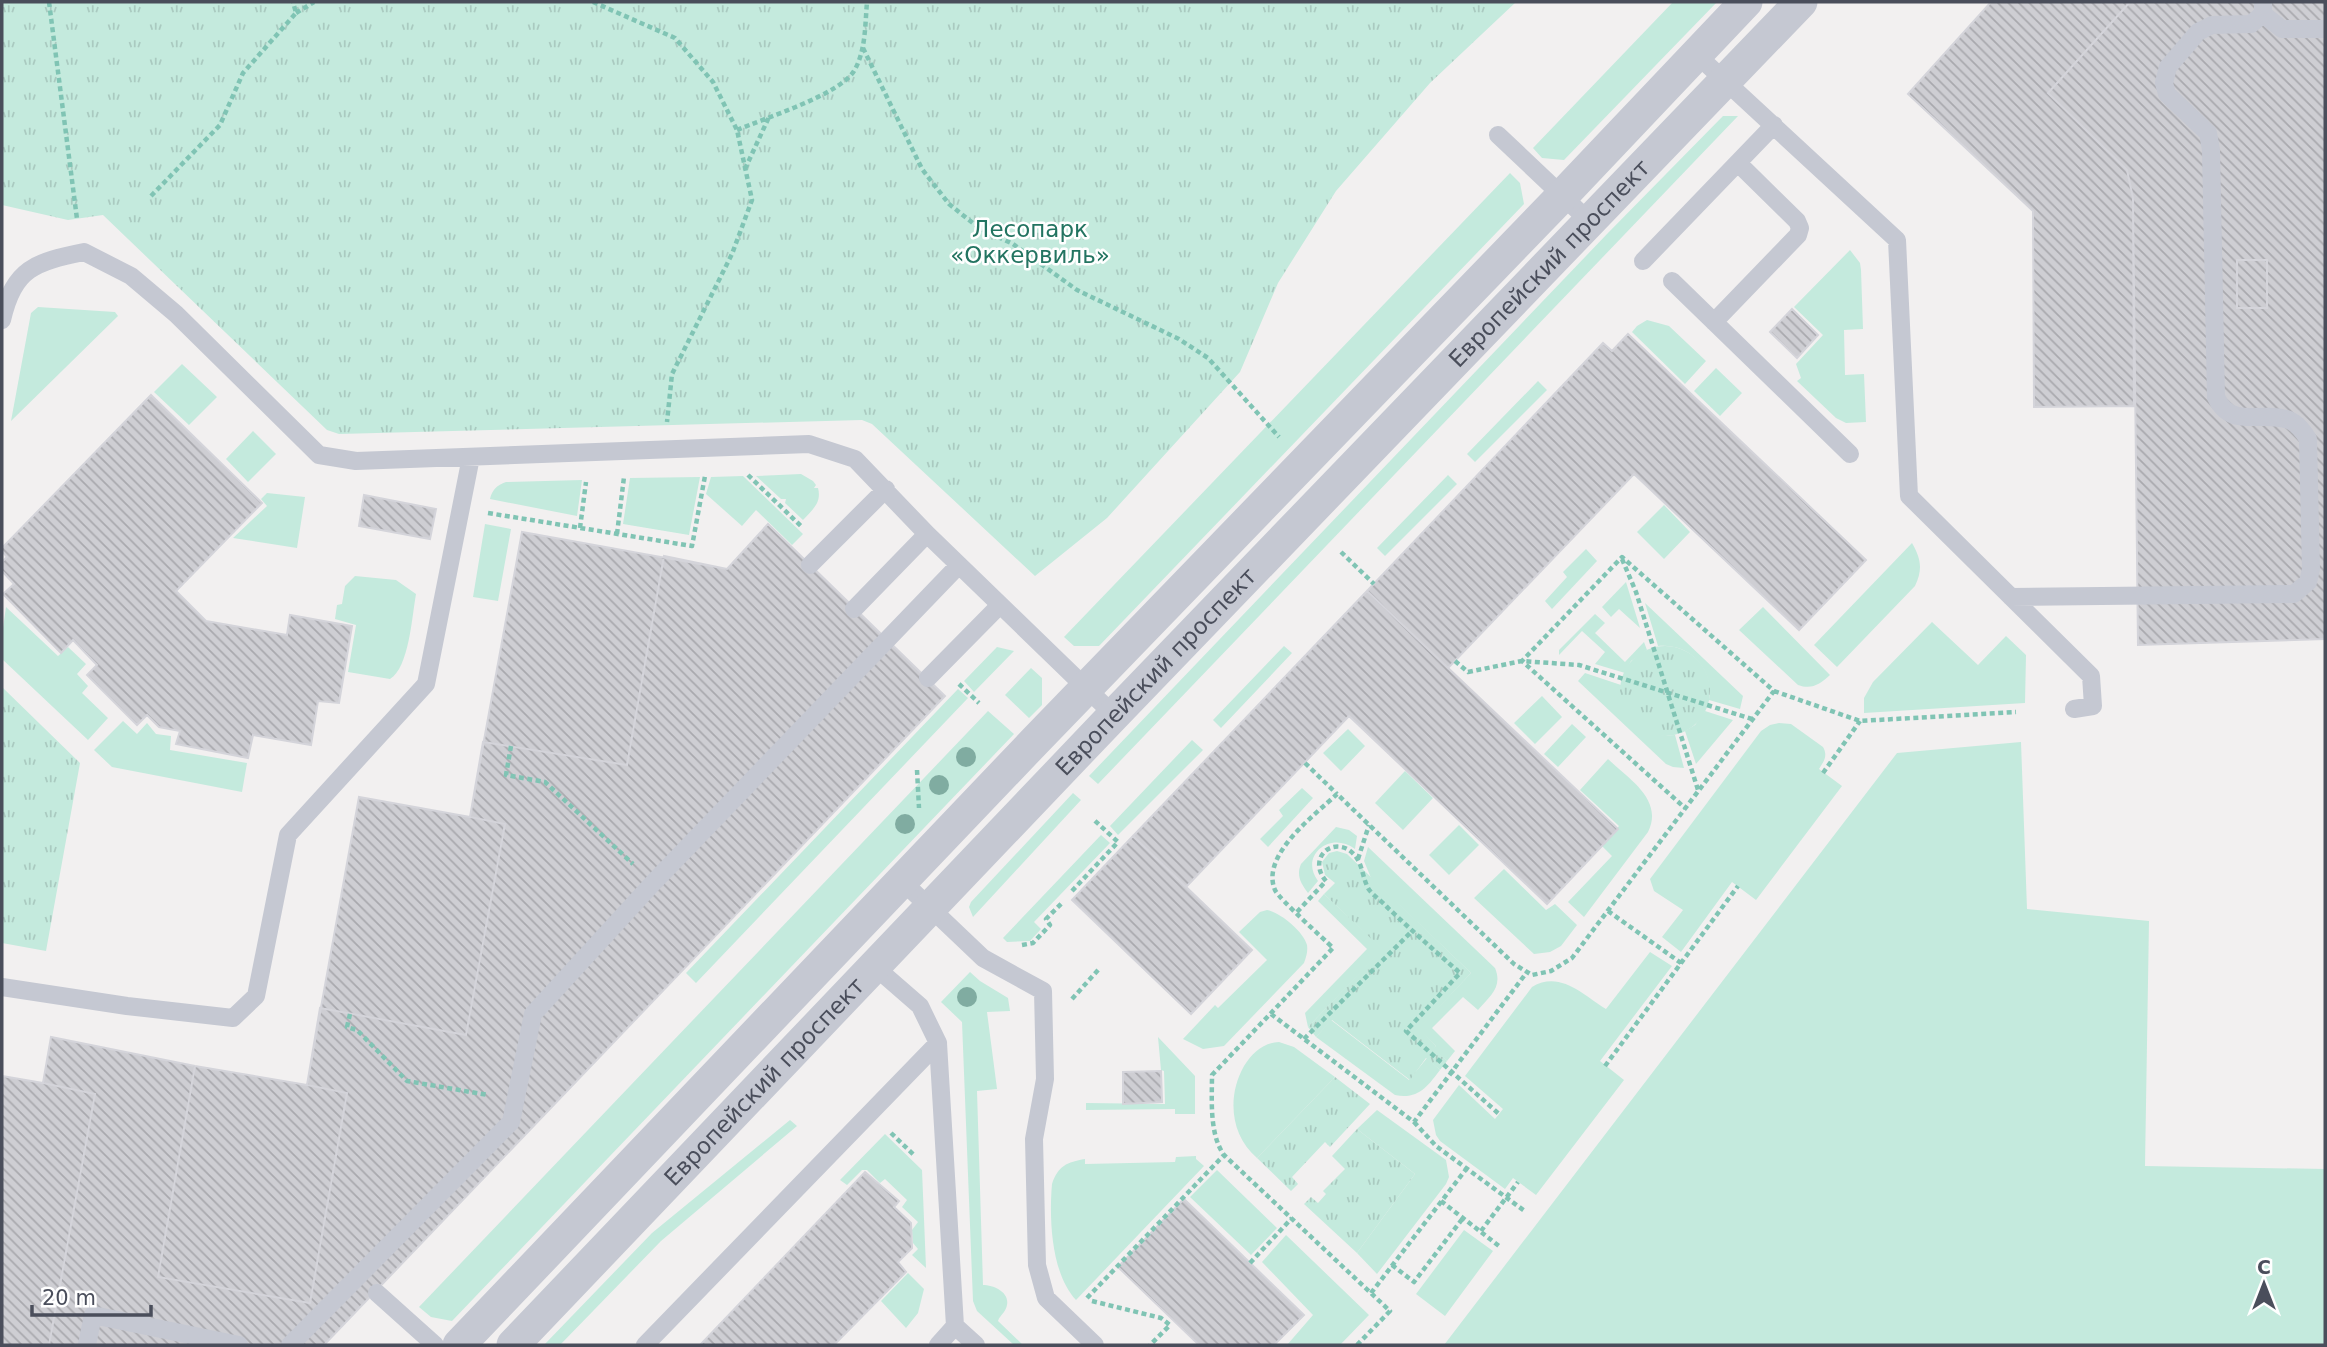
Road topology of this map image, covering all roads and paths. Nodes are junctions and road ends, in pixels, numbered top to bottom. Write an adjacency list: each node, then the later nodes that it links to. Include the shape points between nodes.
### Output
1 (49, 2): 22 (path)
2 (293, 2): 9 (path)
3 (314, 2): 9 (path)
4 (593, 2): 16 (path, via 675,38 713,82)
5 (867, 2): 11 (path)
6 (1746, 2): 12 (street, Европейский проспект)
7 (1801, 2): 13 (street, Европейский проспект)
8 (2263, 8): 10 (lane, via 2282,29); 48 (lane, via 2251,24 2212,25 2198,32 2168,67 2164,83 2166,94 2208,133 2211,150 2216,397 2220,407 2234,416 2288,420 2308,439 2308,582 2294,594)
9 (296, 13): 21 (path, via 243,73 220,125)
10 (2325, 29)
11 (863, 48): 14 (path, via 853,72 835,89); 30 (path, via 922,169 949,204 1077,290 1208,358)
12 (1697, 55): 13 (lane); 20 (street, Европейский проспект)
13 (1726, 81): 15 (lane); 23 (street, Европейский проспект)
14 (770, 116): 16 (path); 19 (path)
15 (1774, 125): 18 (lane); 48 (lane, via 1897,240 1909,496)
16 (737, 130): 19 (path)
17 (1498, 135): 20 (lane)
18 (1738, 163): 24 (lane); 28 (lane, via 1800,228)
19 (745, 169): 29 (path, via 752,200 732,254 672,374)
20 (1562, 196): 23 (lane); 55 (street, Европейский проспект)
21 (151, 197)
22 (77, 219)
23 (1590, 222): 61 (street, Европейский проспект)
24 (1643, 261)
25 (9, 280): 27 (lane); 32 (lane, via 33,266 84,252 131,276 176,314 319,455 356,461)
26 (1672, 281): 28 (lane)
27 (2, 320)
28 (1714, 322): 31 (lane)
29 (667, 417)
30 (1262, 418)
31 (1850, 454)
32 (471, 457): 37 (lane, via 808,444 855,459); 87 (lane, via 426,684 288,835 256,996 233,1018)
33 (744, 471): 40 (path)
34 (706, 472): 41 (path, via 692,546)
35 (625, 473): 41 (path)
36 (588, 474): 39 (path)
37 (886, 489): 42 (lane); 45 (lane)
38 (483, 512): 39 (path)
39 (580, 528): 41 (path)
40 (803, 528)
41 (617, 534)
42 (927, 534): 46 (lane); 50 (lane)
43 (1341, 552): 47 (path)
44 (1622, 557): 52 (path); 56 (path); 57 (path)
45 (810, 565)
46 (959, 565): 49 (lane); 74 (lane)
47 (1374, 584)
48 (2011, 597): 59 (lane, via 2091,677 2093,706)
49 (1000, 605): 53 (lane); 55 (lane)
50 (854, 609)
51 (1455, 661): 52 (path, via 1468,672)
52 (1522, 661): 57 (path, via 1579,665); 69 (path)
53 (928, 678)
54 (959, 684): 58 (path)
55 (1086, 688): 61 (lane); 73 (street, Европейский проспект)
56 (1774, 691): 62 (path); 63 (path)
57 (1667, 693): 62 (path); 67 (path)
58 (979, 703)
59 (2074, 709)
60 (2016, 712): 63 (path)
61 (1114, 715): 78 (street, Европейский проспект)
62 (1752, 719): 67 (path)
63 (1860, 721): 66 (path)
64 (511, 746): 74 (path, via 506,775 545,782)
65 (1305, 763): 68 (path)
66 (1823, 773)
67 (1698, 791): 69 (path)
68 (1337, 794): 71 (path); 80 (path, via 1280,850 1276,860 1275,890)
69 (1685, 807): 79 (path)
70 (1093, 819): 76 (path, via 1118,842)
71 (1369, 825): 72 (path); 86 (path, via 1514,964)
72 (1358, 859): 80 (path, via 1346,848 1326,850 1318,866 1326,881); 81 (path, via 1369,888)
73 (902, 881): 78 (lane); 119 (street, Европейский проспект)
74 (653, 883): 95 (lane, via 533,1014)
75 (1738, 886): 83 (path)
76 (1072, 891)
77 (1063, 902): 82 (path, via 1046,919 1050,925 1033,943)
78 (930, 908): 84 (street, Европейский проспект); 124 (lane, via 983,958 1043,991 1045,1079 1034,1139 1037,1265 1046,1298)
79 (1608, 911): 83 (path); 86 (path, via 1572,958 1551,971 1532,975)
80 (1297, 912): 90 (path, via 1333,948)
81 (1412, 931): 91 (path); 94 (path, via 1460,973 1406,1031)
82 (1009, 945)
83 (1681, 963): 93 (path)
84 (874, 966): 92 (lane, via 920,1006); 120 (street, Европейский проспект)
85 (1099, 970): 88 (path)
86 (1527, 971): 94 (path)
87 (2, 987)
88 (1071, 1000)
89 (350, 1014): 95 (path, via 347,1027 357,1030 407,1081)
90 (1271, 1014): 91 (path); 99 (path, via 1212,1075 1214,1131)
91 (1304, 1039): 97 (path)
92 (939, 1043): 114 (lane); 121 (lane)
93 (1605, 1066)
94 (1450, 1072): 96 (path); 97 (path)
95 (515, 1100): 117 (lane, via 511,1122)
96 (1499, 1114)
97 (1414, 1122): 101 (path)
98 (883, 1125): 100 (path)
99 (1224, 1154): 106 (path); 125 (path, via 1085,1301 1161,1318 1170,1325)
100 (918, 1159)
101 (1466, 1168): 103 (path); 104 (path)
102 (1518, 1182): 103 (path)
103 (1506, 1197): 105 (path); 108 (path)
104 (1441, 1201): 107 (path); 111 (path)
105 (1526, 1212)
106 (1292, 1218): 110 (path); 113 (path)
107 (1463, 1218): 108 (path); 111 (path, via 1414,1282)
108 (1480, 1231): 109 (path)
109 (1499, 1246)
110 (1250, 1263)
111 (1392, 1265): 113 (path)
112 (377, 1293): 118 (lane)
113 (1371, 1293): 126 (path, via 1390,1311)
114 (955, 1326): 122 (lane); 123 (lane)
115 (87, 1345): 116 (lane, via 93,1315)
116 (239, 1345)
117 (290, 1345)
118 (435, 1345)
119 (459, 1345)
120 (513, 1345)
121 (645, 1345)
122 (937, 1345)
123 (976, 1345)
124 (1096, 1345)
125 (1150, 1345)
126 (1357, 1345)

